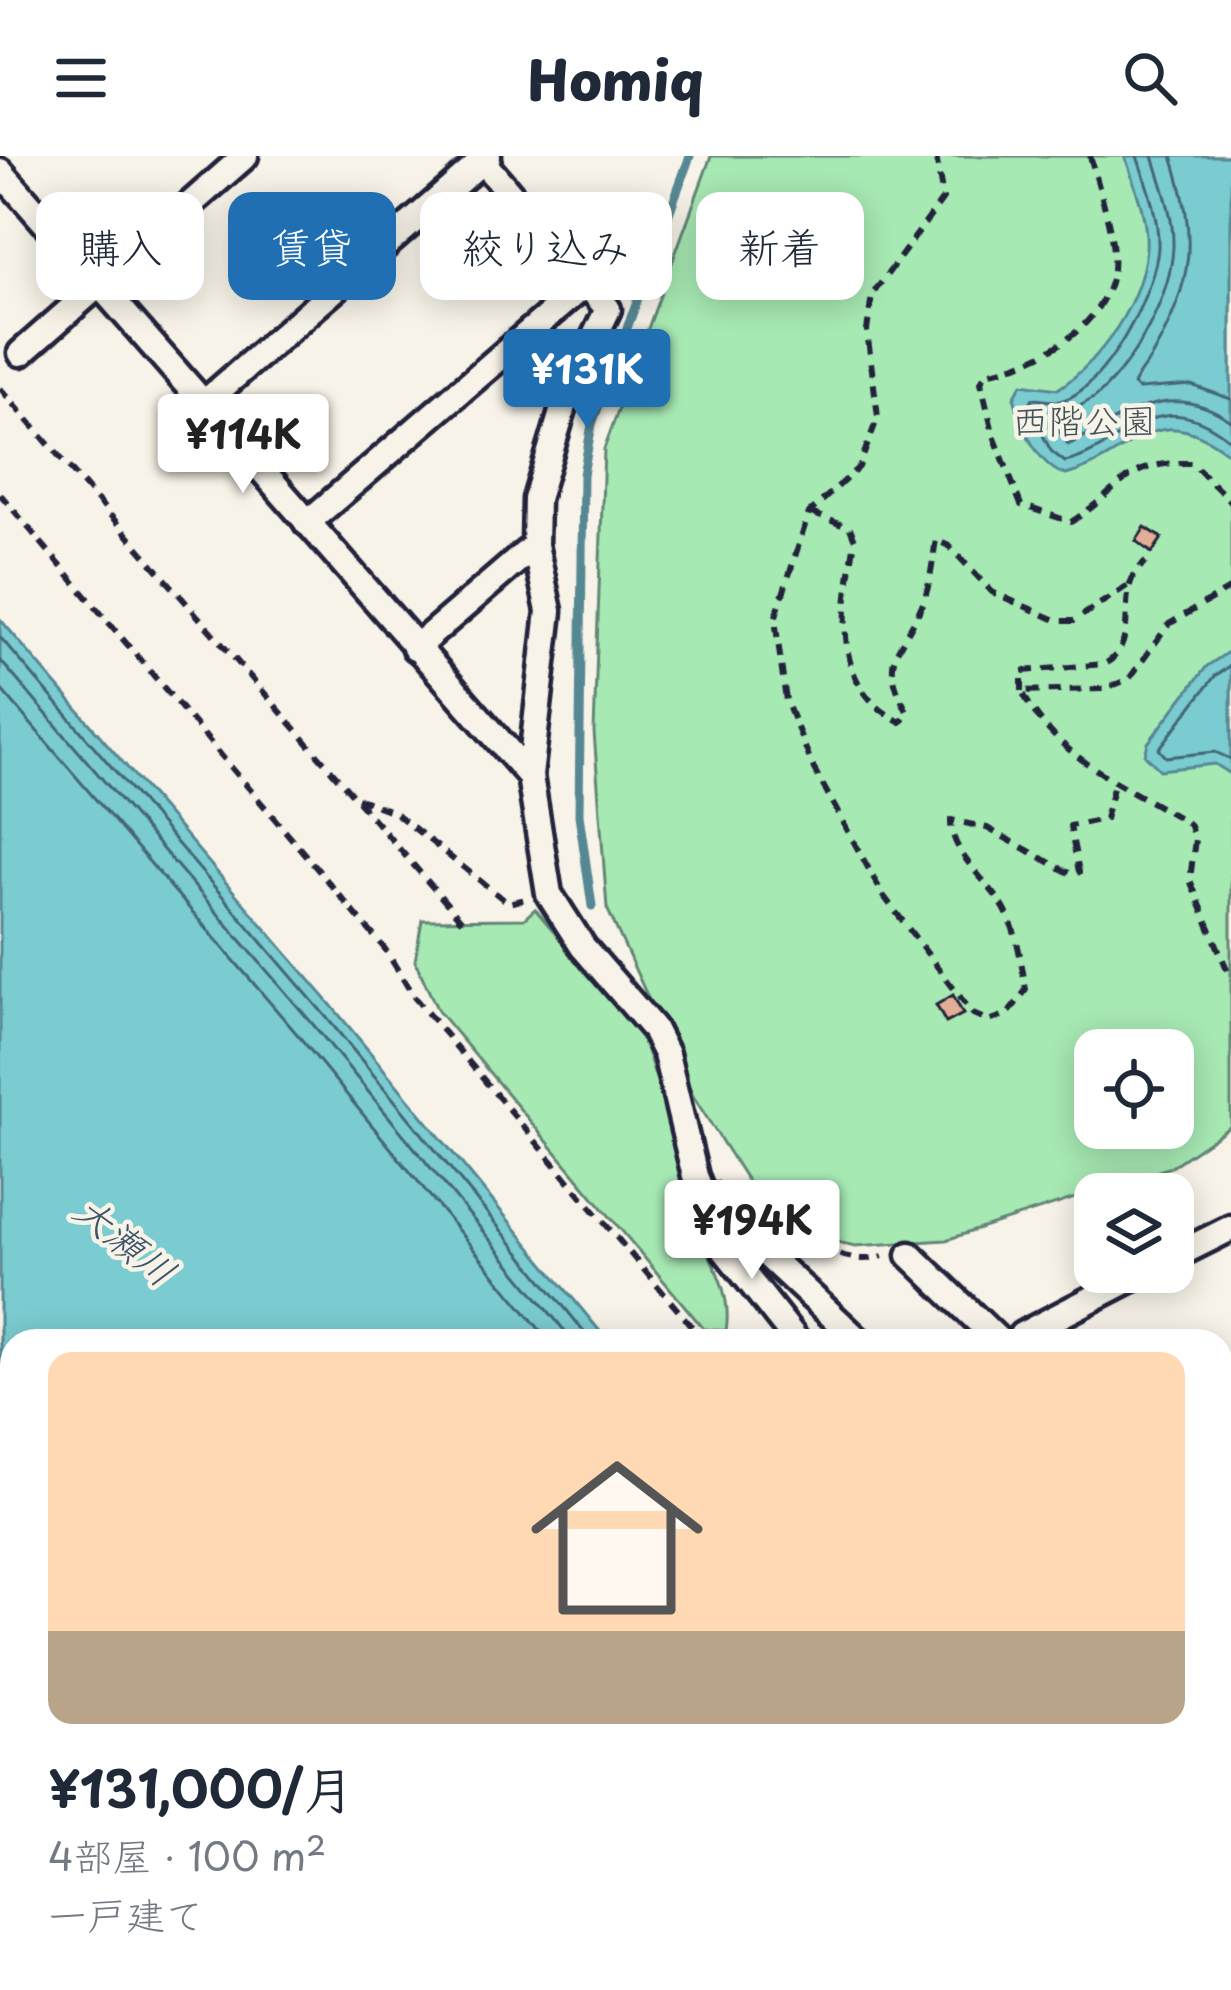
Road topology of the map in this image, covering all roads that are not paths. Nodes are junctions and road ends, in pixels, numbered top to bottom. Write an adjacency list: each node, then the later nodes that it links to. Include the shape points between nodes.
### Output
1 (245, 156): 4 (street)
2 (483, 158): 5 (street); 12 (street)
3 (0, 172): 6 (street)
4 (204, 192)
5 (511, 192)
6 (36, 213)
7 (82, 300): 11 (street)
8 (112, 300): 12 (street)
9 (571, 300): 13 (street)
10 (600, 300): 14 (street, via 608,309 568,392 536,499)
11 (21, 353)
12 (202, 404): 13 (street)
13 (307, 524): 15 (street)
14 (535, 545): 15 (street); 16 (street, via 549,610)
15 (415, 648): 16 (street)
16 (530, 776): 17 (street, via 549,894 666,1054)
17 (695, 1176): 22 (street, via 725,1250); 23 (street)
18 (1231, 1228): 19 (street)
19 (1194, 1246)
20 (910, 1255): 24 (street)
21 (1103, 1293): 25 (street)
22 (788, 1329)
23 (846, 1329)
24 (987, 1329)
25 (1034, 1329)

